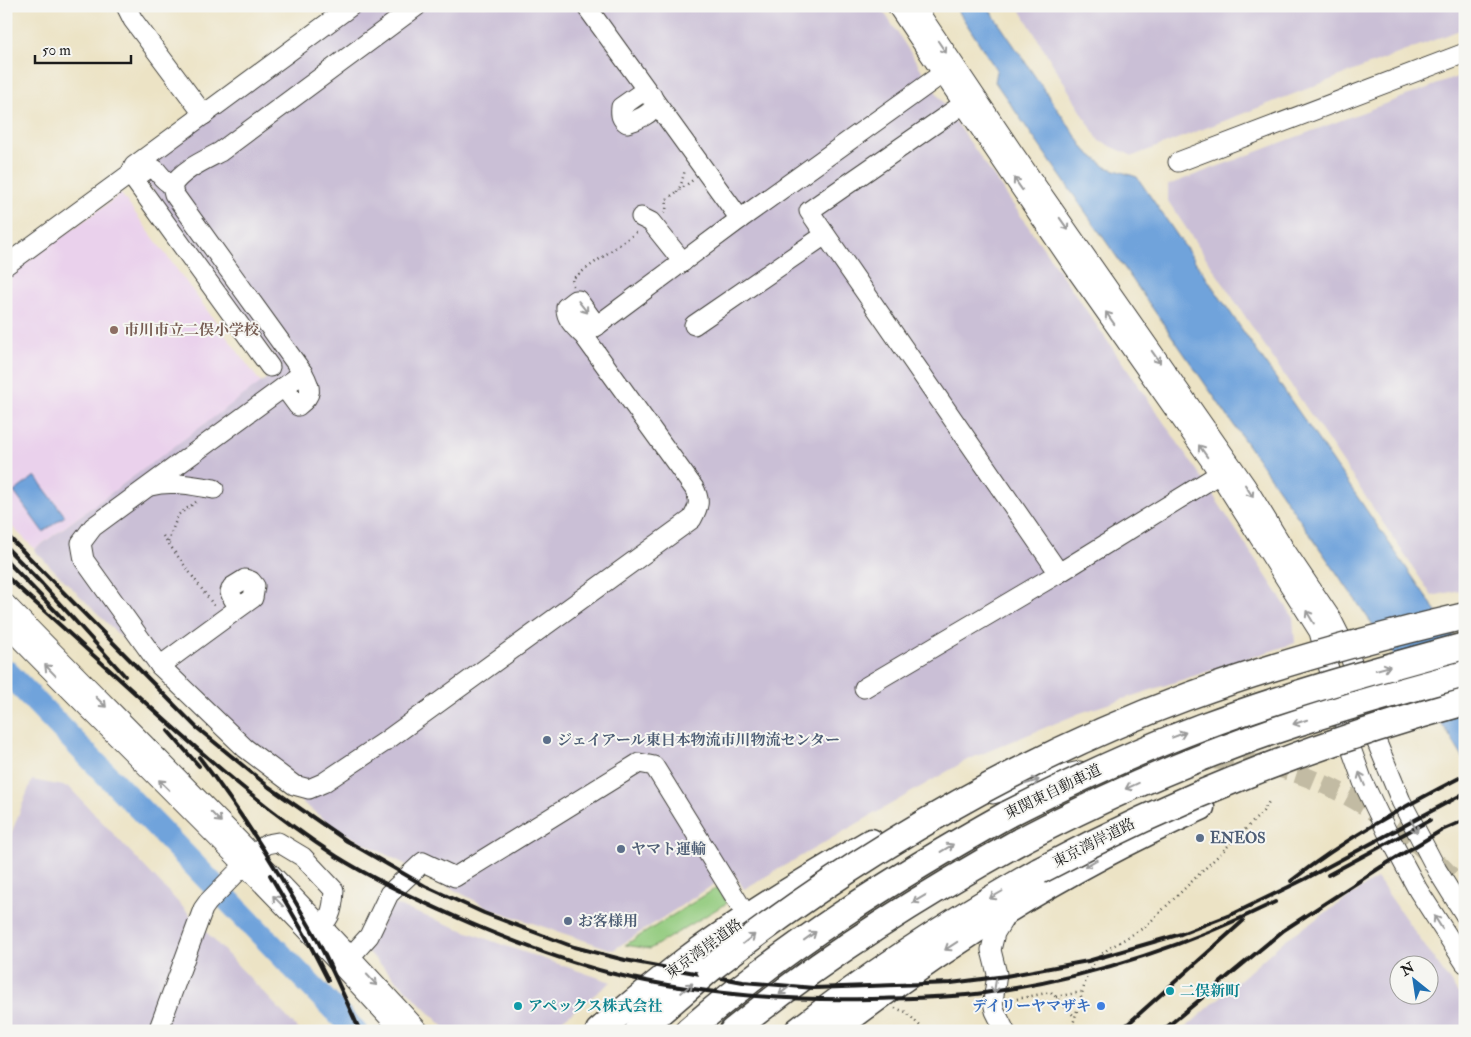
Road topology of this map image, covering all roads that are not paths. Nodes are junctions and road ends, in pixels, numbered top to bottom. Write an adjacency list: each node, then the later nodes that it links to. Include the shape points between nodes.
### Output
1 (126, 6): 10 (street)
2 (351, 6): 10 (street)
3 (417, 6): 13 (street)
4 (586, 6): 14 (street)
5 (897, 6): 8 (street)
6 (915, 6): 8 (street, one-way to 8)
7 (1465, 53): 11 (street)
8 (948, 70): 9 (street); 14 (street)
9 (969, 100): 16 (street, via 809,211); 21 (street)
10 (204, 115): 12 (street, via 134,166)
11 (1178, 162)
12 (132, 177): 13 (street, via 153,168); 18 (street); 20 (street)
13 (172, 185): 22 (street, via 174,194 303,373)
14 (740, 219): 17 (street)
15 (647, 221): 17 (street)
16 (825, 235): 19 (street); 24 (street)
17 (683, 262): 32 (street, via 591,331 699,496 700,506 692,519 390,737 323,783 309,789 294,785 245,748)
18 (6, 265)
19 (694, 325)
20 (270, 367)
21 (1225, 470): 24 (street); 31 (street)
22 (147, 487): 23 (street, via 173,483); 32 (street, via 93,527 81,543 84,560)
23 (208, 494)
24 (1059, 573): 34 (street)
25 (6, 604): 40 (street, one-way to 40)
26 (244, 604): 32 (street)
27 (1465, 616): 53 (highway, 東京湾岸道路, one-way to 27, bridge, via 710,969 796,905 967,798 1038,761 1116,725 1221,684 1342,647)
28 (6, 625): 40 (street, one-way to 28)
29 (1465, 627): 31 (highway, 東京湾岸道路)
30 (1465, 646): 47 (highway, 東関東自動車道, one-way to 30, bridge, via 816,932 898,878 977,831 1062,787 1166,740 1259,706 1377,669)
31 (1338, 659): 36 (street); 37 (street); 39 (highway, 東京湾岸道路, via 1088,742 978,788)
32 (160, 666)
33 (1465, 674): 48 (highway, 東関東自動車道, one-way to 48, bridge, via 1276,730 1092,804 912,903 834,954)
34 (864, 688)
35 (1465, 701): 36 (highway, 東京湾岸道路, bridge); 56 (highway, 東京湾岸道路, one-way to 56, bridge, via 1358,733 1224,782 1084,846 934,934)
36 (1374, 733): 37 (highway, 東京湾岸道路); 42 (street, one-way to 42, via 1401,801)
37 (1349, 743): 41 (highway, 東京湾岸道路, one-way to 41, via 1163,825); 46 (street, one-way to 37, via 1402,862 1363,782)
38 (1214, 760): 39 (street, one-way to 38, via 945,808 1078,771 1170,760)
39 (902, 825): 43 (highway, 東京湾岸道路)
40 (243, 866): 44 (street); 44 (street, via 267,844 278,842 303,857 334,890 334,906); 49 (street, via 203,909)
41 (1010, 909): 57 (highway, 東京湾岸道路, one-way to 57, via 914,971); 58 (street, one-way to 58, via 995,933 991,950 997,974 993,1002)
42 (1465, 915)
43 (748, 918): 45 (street, via 654,766 639,763 455,876 423,862 389,894 369,936); 52 (highway, 東京湾岸道路, via 686,961)
44 (317, 931): 45 (street)
45 (346, 961): 50 (street); 51 (street, one-way to 51)
46 (1465, 963)
47 (730, 997): 54 (highway); 55 (highway, 東関東自動車道)
48 (741, 1025)
49 (158, 1031)
50 (401, 1031)
51 (419, 1031)
52 (599, 1031)
53 (638, 1031)
54 (674, 1031)
55 (688, 1031)
56 (798, 1031)
57 (832, 1031)
58 (1005, 1031)

